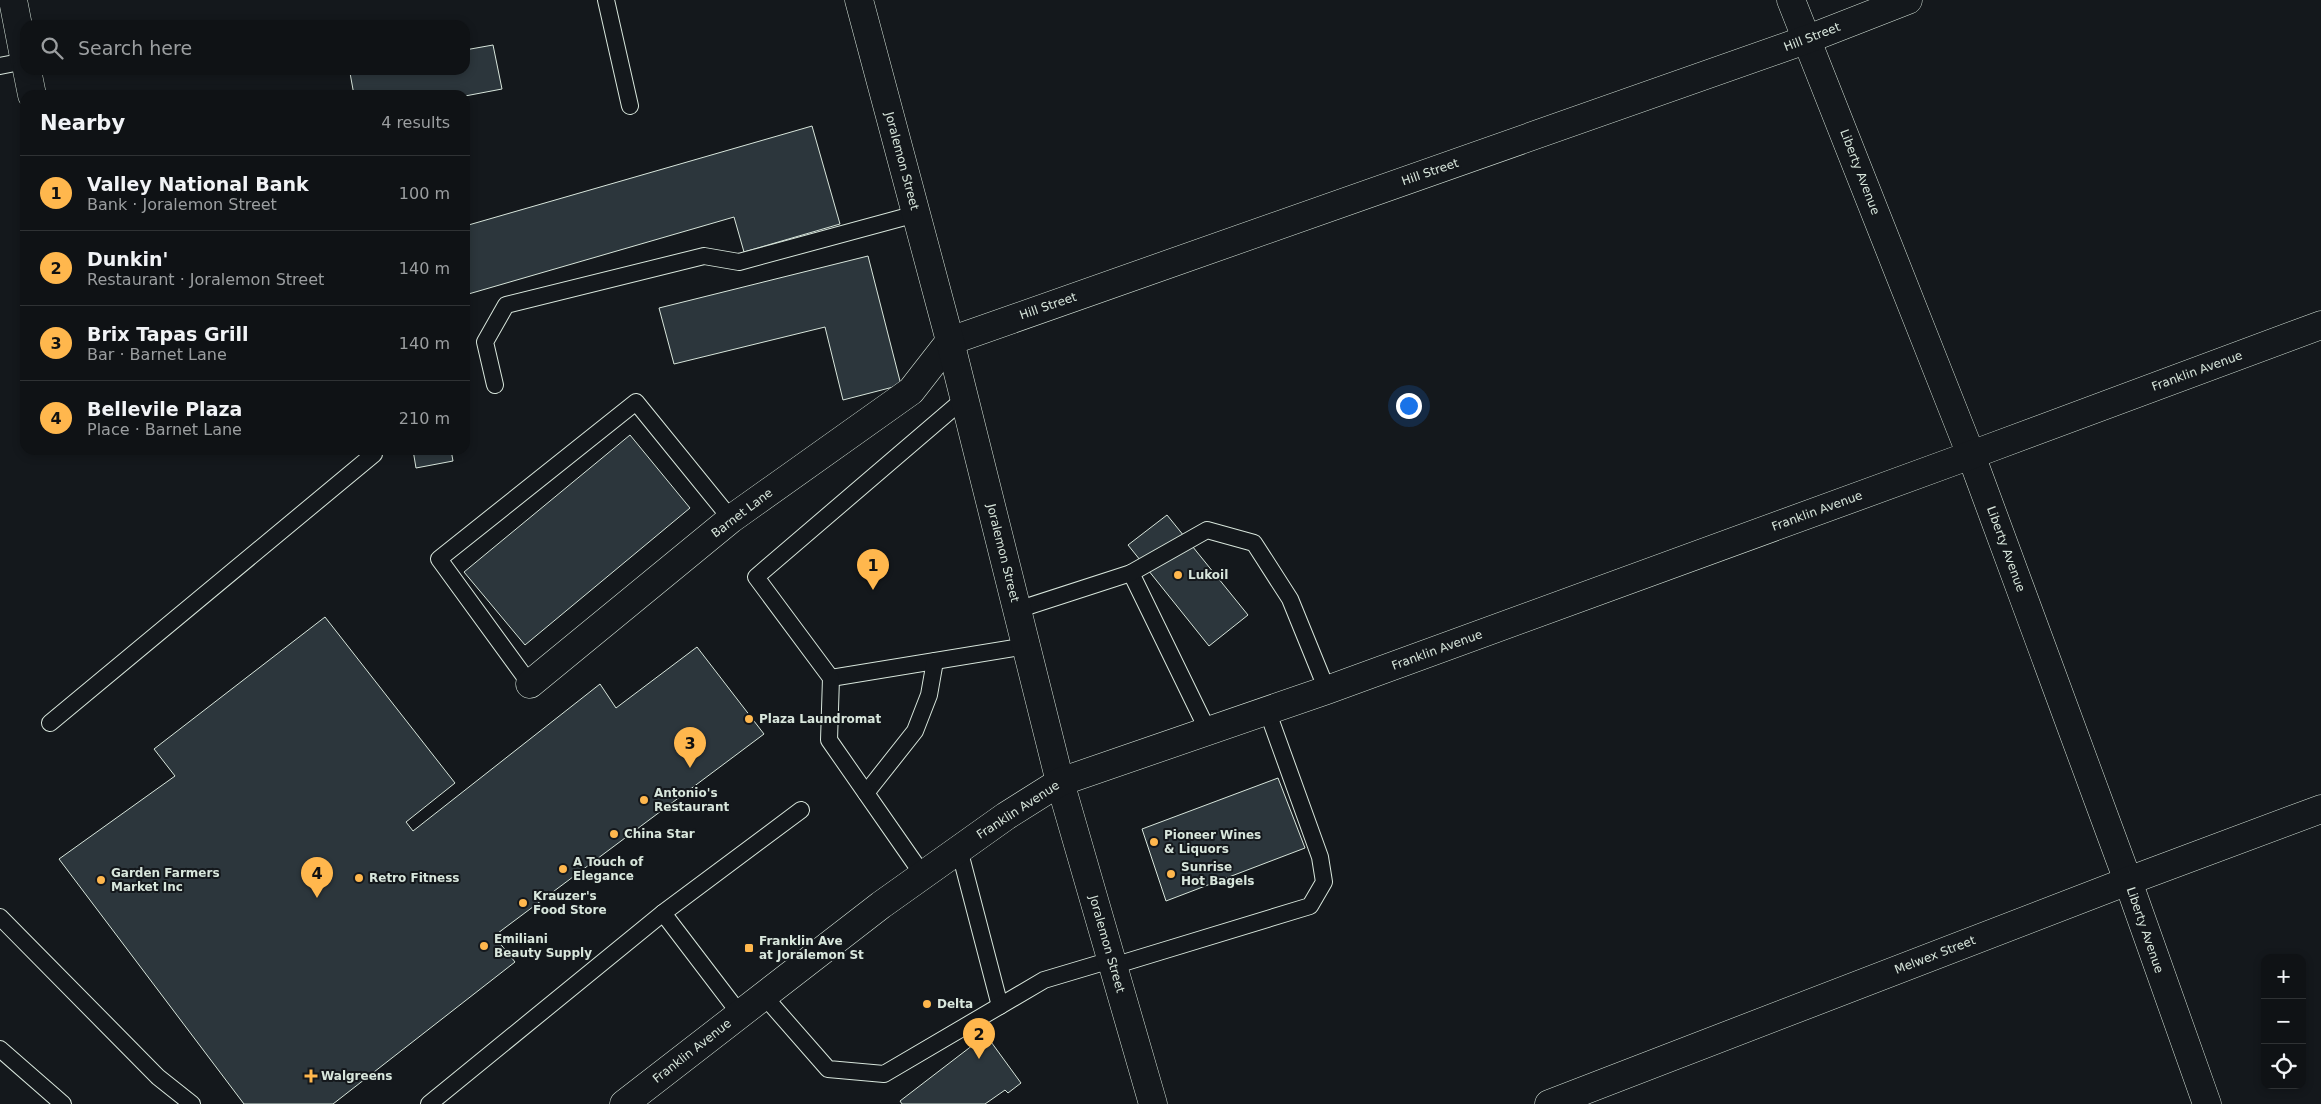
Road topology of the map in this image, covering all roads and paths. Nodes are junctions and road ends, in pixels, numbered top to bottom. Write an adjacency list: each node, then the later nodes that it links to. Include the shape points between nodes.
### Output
1 (13, 0): 6 (street)
2 (606, 0): 12 (lane)
3 (859, 0): 13 (street, Joralemon Street)
4 (1791, 0): 7 (street, Liberty Avenue)
5 (1908, 0): 7 (street, Hill Street)
6 (20, 36)
7 (1808, 40): 15 (street, Hill Street); 19 (street, Liberty Avenue)
8 (20, 62): 9 (lane)
9 (0, 66)
10 (28, 75): 11 (street)
11 (31, 90)
12 (630, 106)
13 (916, 214): 15 (street, Joralemon Street); 16 (lane, via 739,262 704,256 506,305 485,342)
14 (2321, 325): 19 (street, Franklin Avenue)
15 (950, 341): 17 (street, Joralemon Street); 20 (street, Barnet Lane, via 911,391)
16 (495, 385)
17 (965, 398): 22 (street, Joralemon Street); 25 (lane, via 756,578)
18 (373, 455): 29 (lane)
19 (1972, 455): 27 (street, Franklin Avenue); 37 (street, Liberty Avenue)
20 (732, 519): 26 (street, Barnet Lane); 26 (lane, via 636,402 439,559)
21 (1131, 573): 22 (lane); 27 (lane, via 1207,530 1254,543 1290,599); 30 (lane)
22 (1017, 610): 23 (street, Joralemon Street)
23 (1026, 646): 24 (lane); 31 (street, Joralemon Street)
24 (935, 661): 25 (lane); 32 (lane, via 929,695 915,731)
25 (831, 678): 32 (lane, via 829,740)
26 (530, 684)
27 (1327, 690): 28 (street, Franklin Avenue)
28 (1267, 710): 30 (street, Franklin Avenue); 40 (lane, via 1320,857 1324,882 1310,906)
29 (50, 723)
30 (1208, 731): 31 (street, Franklin Avenue)
31 (1060, 782): 35 (street, Franklin Avenue); 40 (street, Joralemon Street)
32 (866, 793): 36 (lane)
33 (2321, 809): 37 (street, Melwex Street)
34 (801, 810): 38 (lane)
35 (959, 849): 36 (street, Franklin Avenue); 42 (lane)
36 (924, 875): 41 (street, Franklin Avenue)
37 (2128, 881): 50 (street, Melwex Street); 51 (street, Liberty Avenue)
38 (663, 913): 43 (lane); 47 (lane)
39 (0, 917): 46 (lane, via 158,1077)
40 (1112, 963): 42 (lane, via 1044,980); 49 (street, Joralemon Street)
41 (764, 996): 42 (lane, via 828,1069 884,1074); 43 (street, Franklin Avenue)
42 (1000, 1006)
43 (740, 1014): 48 (street, Franklin Avenue)
44 (0, 1049): 45 (lane)
45 (63, 1104)
46 (192, 1104)
47 (429, 1104)
48 (624, 1104)
49 (1153, 1104)
50 (1549, 1104)
51 (2207, 1104)

